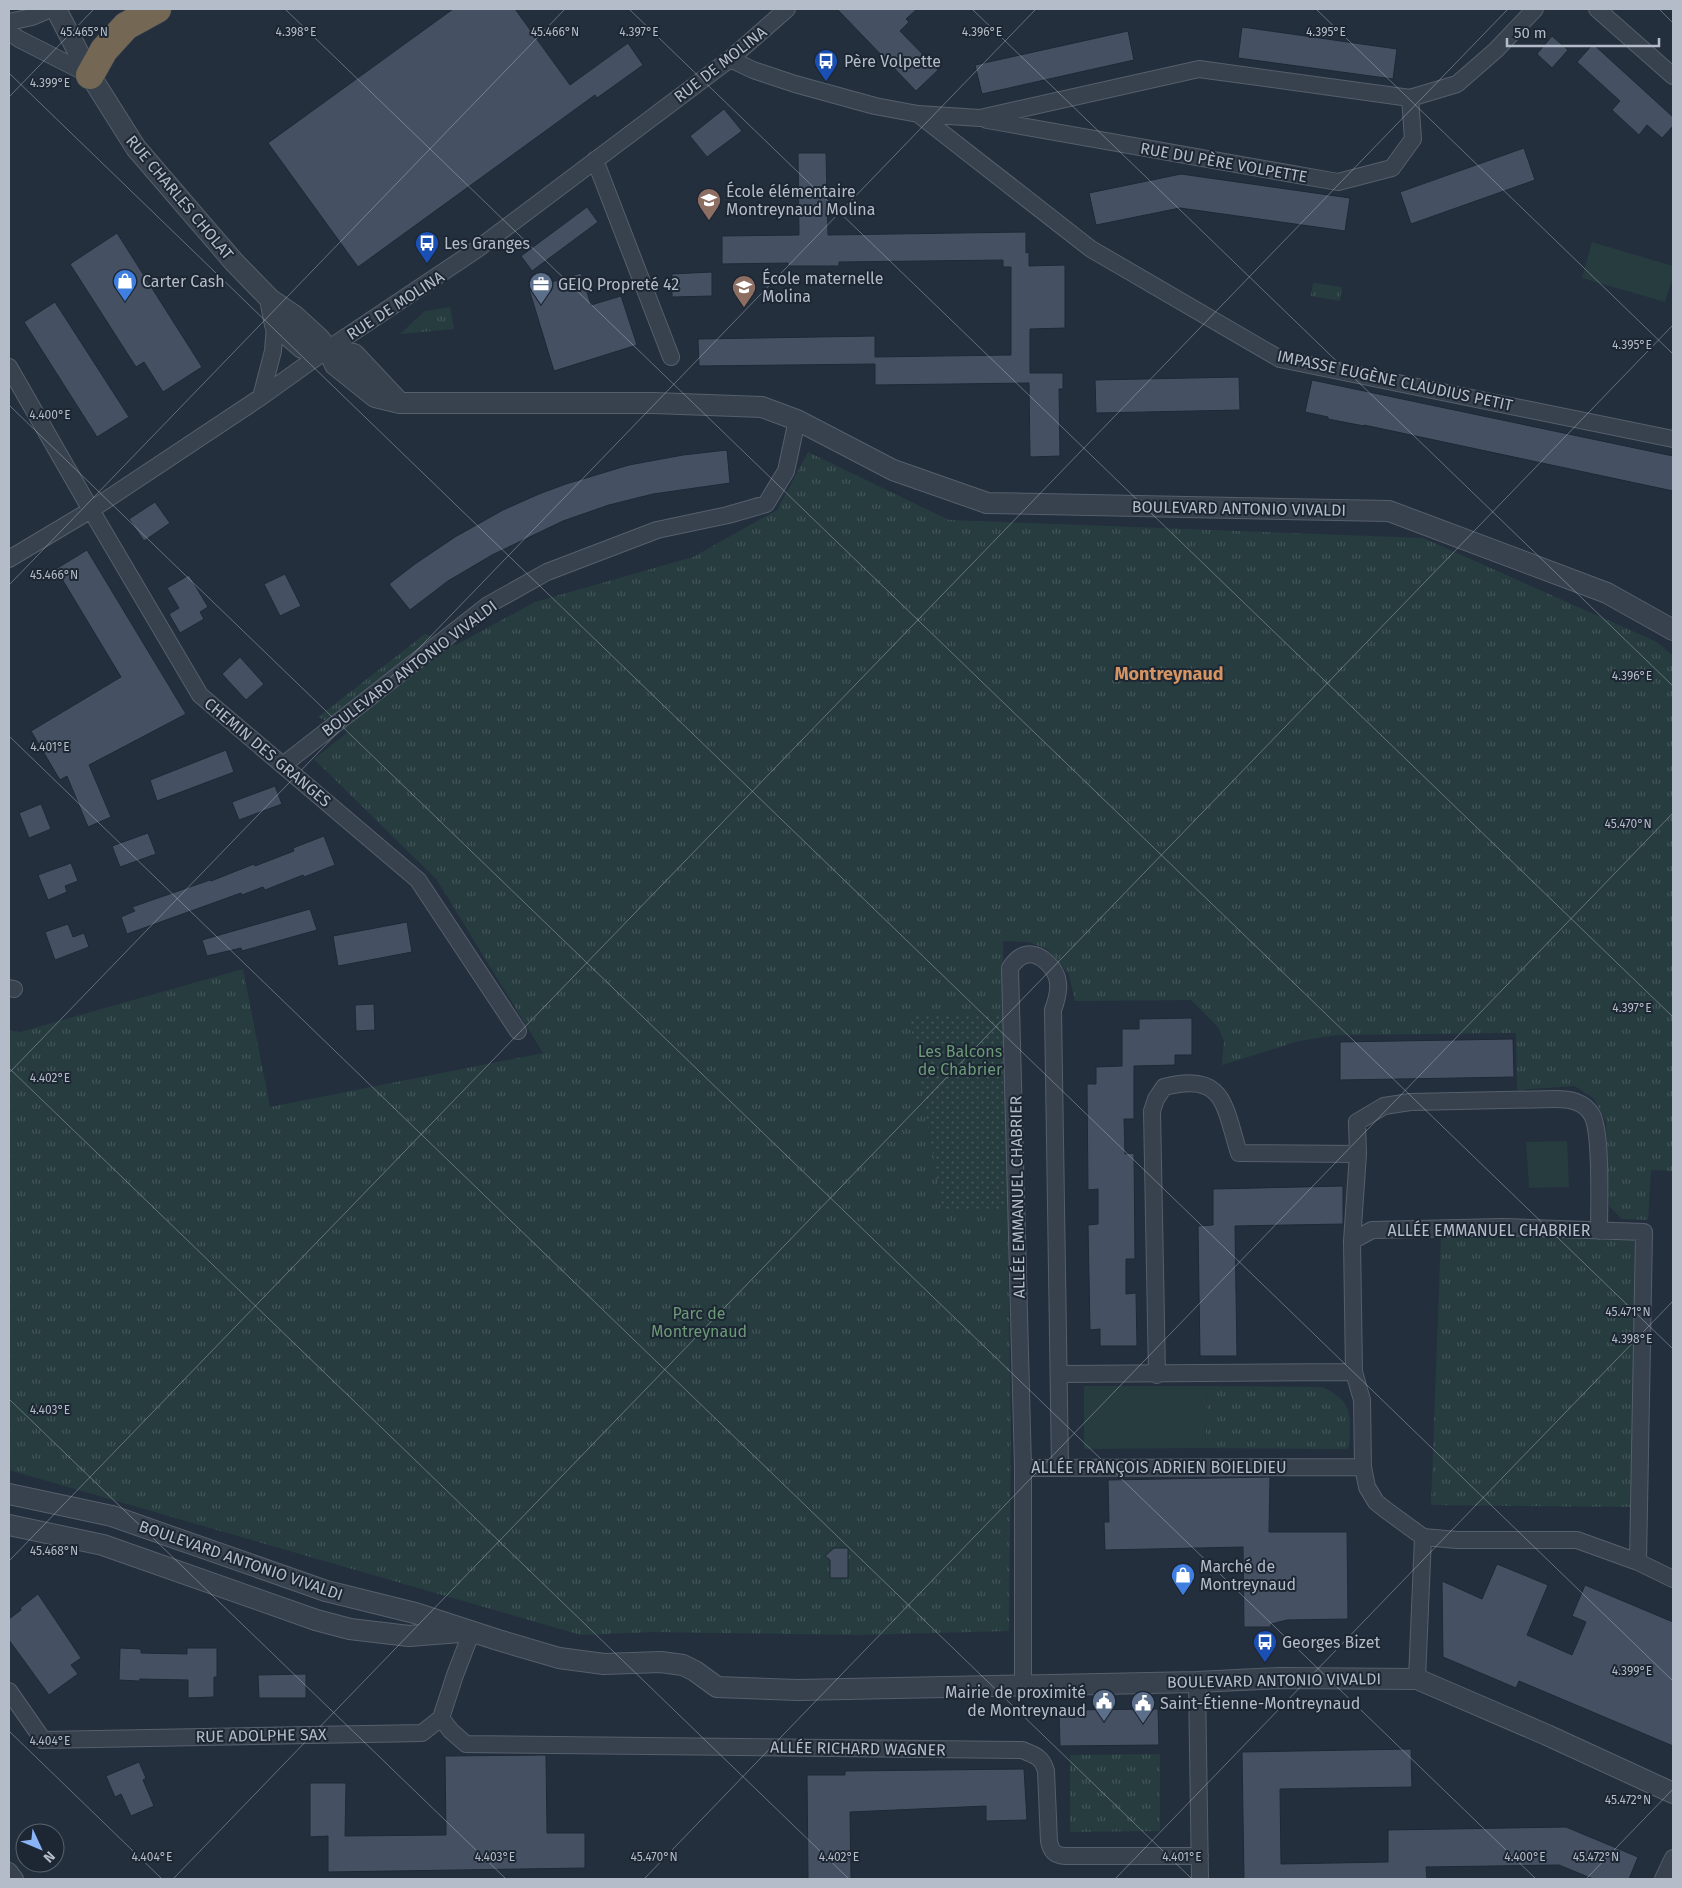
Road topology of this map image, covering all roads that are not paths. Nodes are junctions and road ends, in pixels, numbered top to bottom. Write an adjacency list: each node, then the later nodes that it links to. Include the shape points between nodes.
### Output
1 (52, 9): 7 (street, via 32,18)
2 (56, 9): 10 (street, RUE CHARLES CHOLAT)
3 (157, 9): 10 (highway, via 126,26 104,50)
4 (787, 9): 9 (street, RUE DE MOLINA)
5 (1535, 9): 12 (street, RUE DU PÈRE VOLPETTE, via 1496,50 1457,84)
6 (1597, 9): 11 (street)
7 (9, 22)
8 (9, 32): 10 (street)
9 (730, 59): 13 (street, RUE DU PÈRE VOLPETTE, via 795,84); 15 (street, RUE DE MOLINA)
10 (90, 74): 16 (street, RUE CHARLES CHOLAT, via 136,148)
11 (1673, 76)
12 (1410, 98): 14 (street, RUE DU PÈRE VOLPETTE, via 1199,69); 14 (street, RUE DU PÈRE VOLPETTE, via 1413,139 1392,168 1338,182)
13 (918, 114): 14 (street, RUE DU PÈRE VOLPETTE); 23 (street, IMPASSE EUGÈNE CLAUDIUS PETIT, via 1091,249 1280,359)
14 (980, 118)
15 (596, 160): 18 (street, RUE DE MOLINA, via 469,255); 19 (street)
16 (270, 299): 17 (street); 18 (street, RUE CHARLES CHOLAT, via 308,327)
17 (275, 325): 18 (street, via 302,348); 21 (street, via 273,350)
18 (328, 348): 21 (street, RUE DE MOLINA); 22 (street, BOULEVARD ANTONIO VIVALDI, via 354,354 400,403 654,403 752,407)
19 (671, 358)
20 (9, 367): 24 (street, CHEMIN DES GRANGES)
21 (261, 397): 24 (street, RUE DE MOLINA)
22 (797, 420): 26 (street, BOULEVARD ANTONIO VIVALDI, via 893,470 987,503 1389,511 1607,593); 27 (street, BOULEVARD ANTONIO VIVALDI, via 786,471 766,504 657,530 547,572 488,605)
23 (1673, 439)
24 (90, 510): 25 (street, RUE DE MOLINA); 27 (street, CHEMIN DES GRANGES, via 200,695)
25 (9, 559)
26 (1673, 630)
27 (283, 765): 28 (street, CHEMIN DES GRANGES, via 418,880)
28 (518, 1030)
29 (1358, 1154): 30 (street, ALLÉE EMMANUEL CHABRIER, via 1357,1122 1384,1106 1410,1102 1571,1099 1591,1114 1597,1132); 31 (street, ALLÉE EMMANUEL CHABRIER); 34 (street, via 1239,1153 1222,1101 1214,1089 1200,1083 1164,1086 1152,1111)
30 (1599, 1231): 31 (street, ALLÉE EMMANUEL CHABRIER, via 1503,1228 1372,1230); 41 (street, ALLÉE EMMANUEL CHABRIER, via 1644,1232)
31 (1352, 1241): 32 (street, ALLÉE EMMANUEL CHABRIER)
32 (1354, 1372): 34 (street); 36 (street, ALLÉE EMMANUEL CHABRIER, via 1362,1400)
33 (1059, 1374): 34 (street); 35 (street, ALLÉE EMMANUEL CHABRIER); 37 (street, ALLÉE EMMANUEL CHABRIER, via 1053,1018 1058,984 1056,973 1049,964 1038,956 1026,954 1010,968)
34 (1158, 1375)
35 (1060, 1467): 36 (street, ALLÉE FRANÇOIS ADRIEN BOIELDIEU); 37 (street, ALLÉE FRANÇOIS ADRIEN BOIELDIEU)
36 (1363, 1467): 40 (street, ALLÉE EMMANUEL CHABRIER, via 1367,1486 1376,1502)
37 (1023, 1468): 46 (street, ALLÉE FRANÇOIS ADRIEN BOIELDIEU)
38 (9, 1494): 43 (street, BOULEVARD ANTONIO VIVALDI, via 112,1516 326,1591 416,1613)
39 (9, 1525): 43 (street, BOULEVARD ANTONIO VIVALDI, via 103,1546 350,1629 409,1636)
40 (1423, 1537): 41 (street, via 1576,1540); 44 (street)
41 (1638, 1562): 42 (street)
42 (1673, 1579)
43 (472, 1631): 46 (street, BOULEVARD ANTONIO VIVALDI, via 559,1658 604,1664 661,1662 683,1665 717,1687 798,1690); 48 (street)
44 (1417, 1679): 45 (street, BOULEVARD ANTONIO VIVALDI, via 1280,1678); 49 (street, BOULEVARD ANTONIO VIVALDI)
45 (1197, 1682): 46 (street, BOULEVARD ANTONIO VIVALDI); 50 (street)
46 (1024, 1685)
47 (9, 1691): 48 (street, RUE ADOLPHE SAX, via 43,1740 422,1733)
48 (441, 1718): 50 (street, ALLÉE RICHARD WAGNER, via 466,1744 1022,1750 1043,1760 1050,1849 1056,1855)
49 (1673, 1793)
50 (1200, 1856): 54 (street)
51 (1673, 1858): 55 (street)
52 (9, 1871): 53 (street)
53 (15, 1879)
54 (1200, 1879)
55 (1663, 1879)

